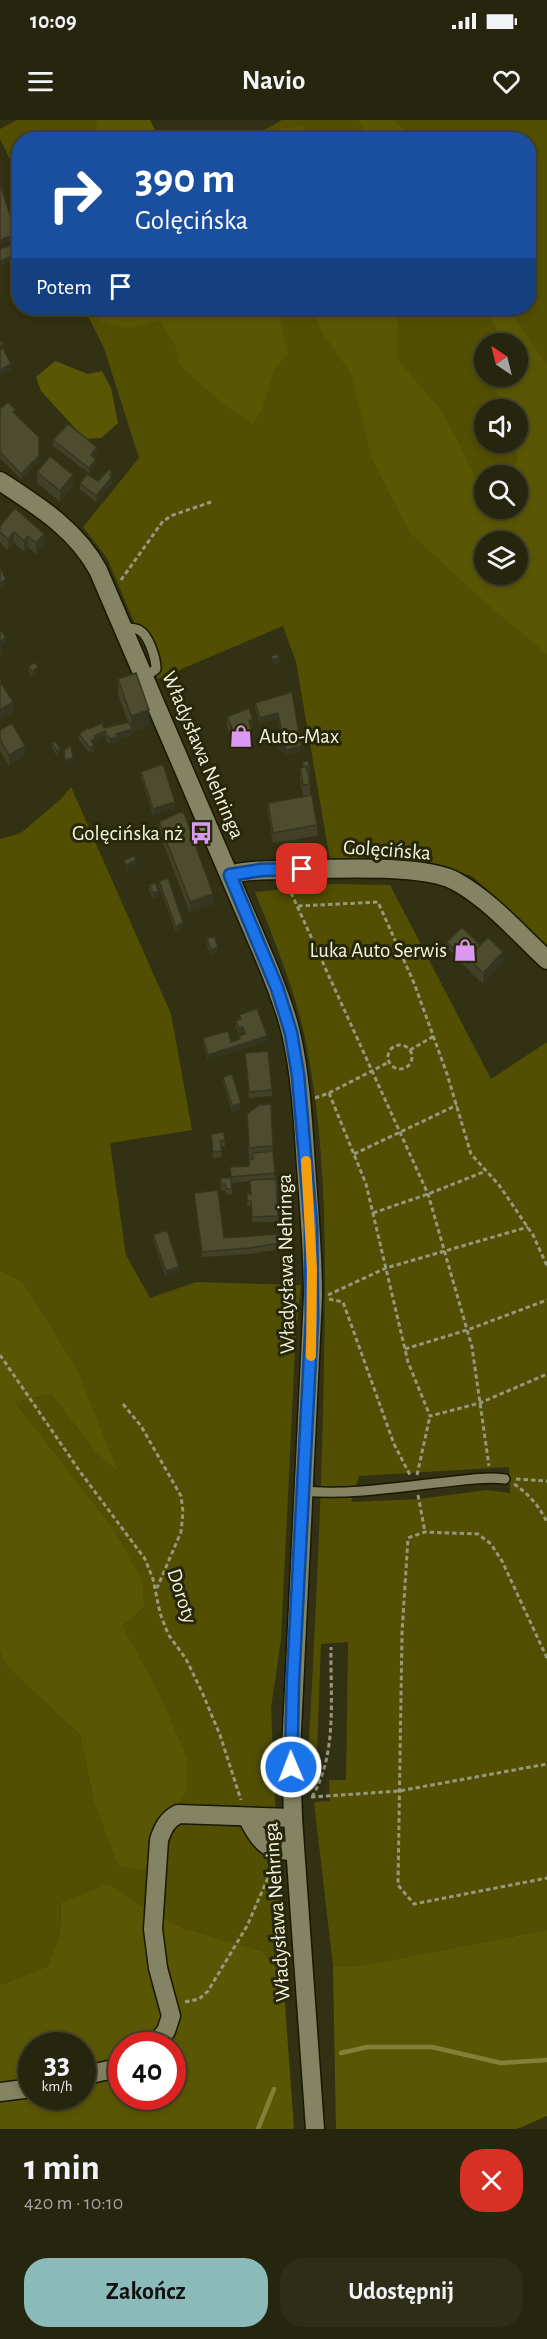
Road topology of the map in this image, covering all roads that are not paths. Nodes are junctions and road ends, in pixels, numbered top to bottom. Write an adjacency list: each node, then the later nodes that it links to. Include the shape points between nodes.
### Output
1 (0, 481): 2 (street, Władysława Nehringa, via 71,532 90,555)
2 (230, 875): 3 (street, Golęcińska, via 245,871 383,870 427,873 455,880 477,895); 5 (street, Władysława Nehringa, via 278,992 291,1033 298,1075 313,1283)
3 (547, 960)
4 (505, 1479): 5 (lane, via 490,1477 320,1493)
5 (303, 1491): 7 (street, Władysława Nehringa, via 291,1716)
6 (247, 1817): 7 (street); 8 (street, via 256,1835 269,1848); 9 (street, via 178,1814 167,1822 159,1839 153,1929 158,1968 171,2016)
7 (293, 1818): 8 (street, Władysława Nehringa)
8 (289, 1851): 12 (street, Władysława Nehringa)
9 (165, 2032)
10 (18, 2090): 11 (street)
11 (0, 2092)
12 (315, 2129)

